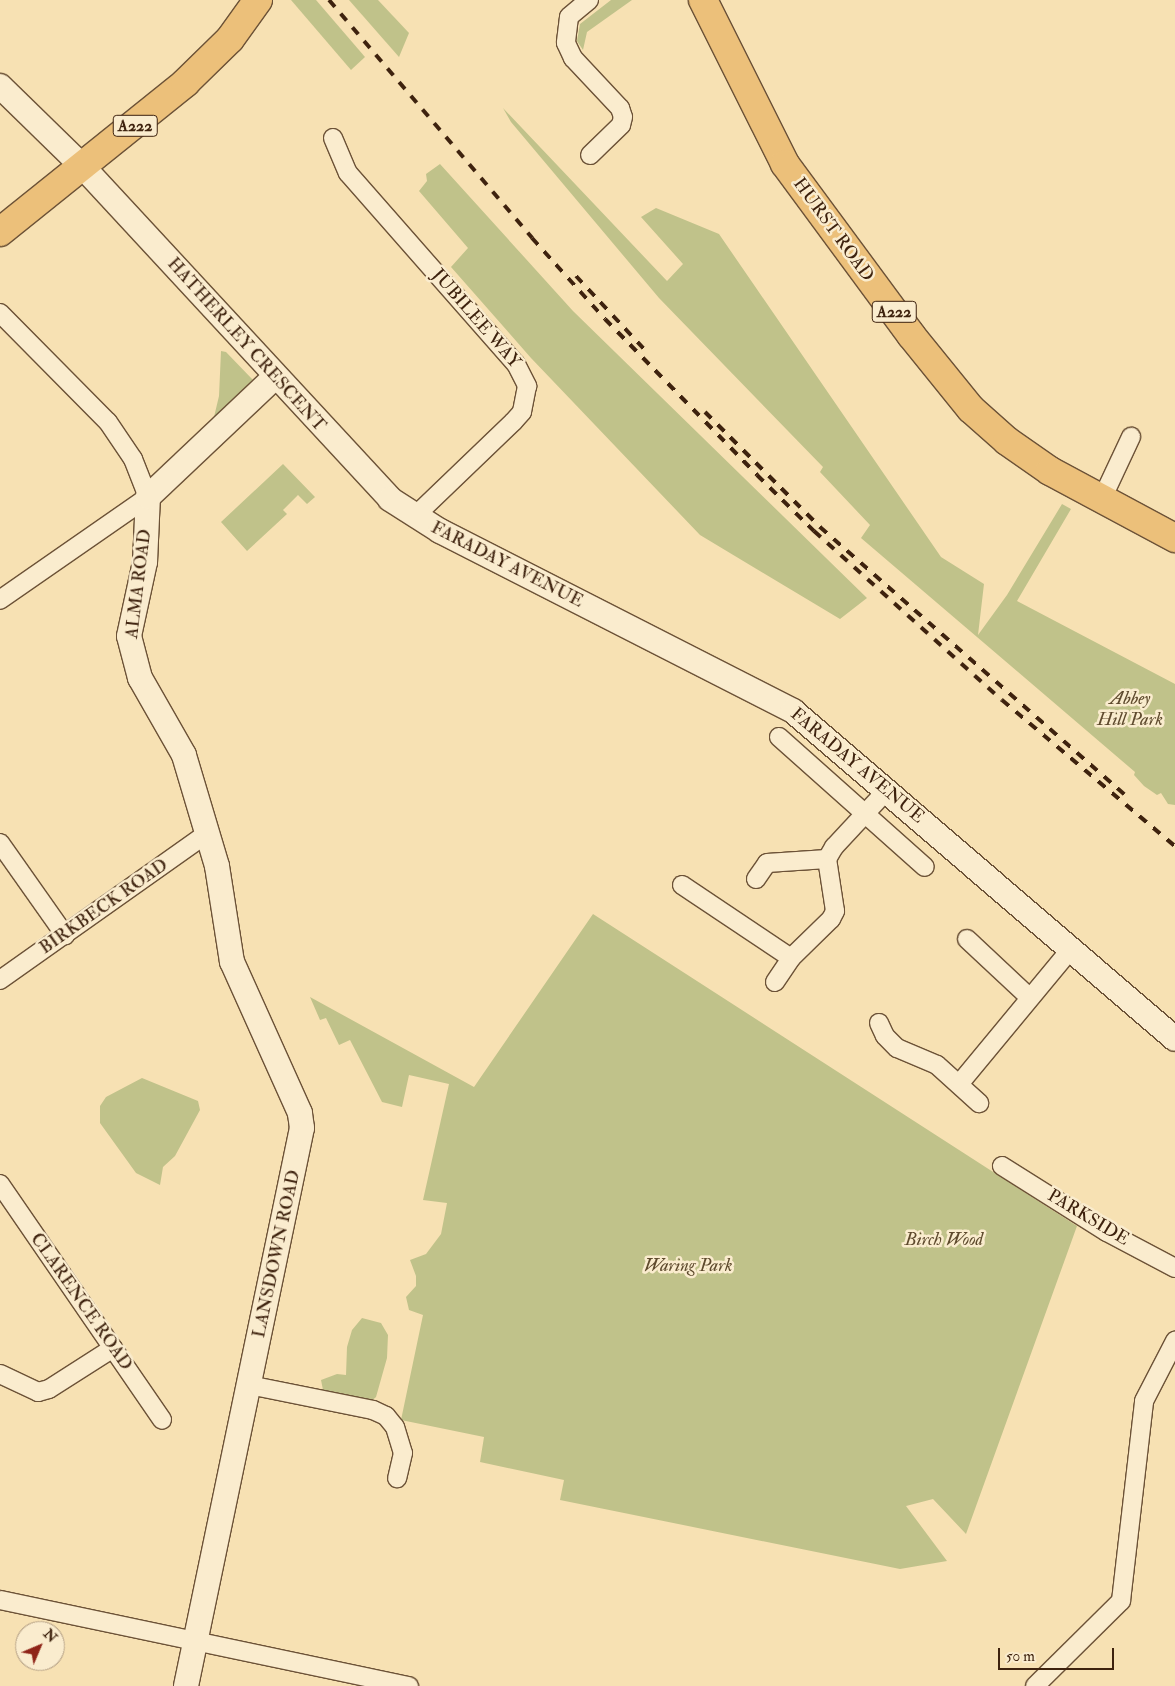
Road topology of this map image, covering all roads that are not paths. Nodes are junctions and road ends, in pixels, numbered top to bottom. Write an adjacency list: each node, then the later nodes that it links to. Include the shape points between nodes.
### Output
1 (258, 0): 7 (main road, A222, via 230,39 185,83)
2 (589, 0): 6 (street, via 568,18 566,43 574,58 620,108 623,117 621,125)
3 (703, 0): 13 (main road, HURST ROAD / A222, via 785,164 939,371 975,413 1007,441)
4 (0, 86): 7 (street, HATHERLEY CRESCENT)
5 (333, 138): 14 (street, JUBILEE WAY, via 348,173 516,364 527,386 526,401 513,422)
6 (590, 155)
7 (83, 167): 8 (main road, A222); 10 (street, HATHERLEY CRESCENT)
8 (0, 232)
9 (0, 313): 12 (street, ALMA ROAD, via 108,422 133,459)
10 (275, 377): 12 (street); 14 (street, HATHERLEY CRESCENT, via 377,488)
11 (1131, 438): 13 (street)
12 (148, 497): 16 (street); 20 (street, ALMA ROAD, via 144,562 129,636 132,656 147,695 180,744)
13 (1101, 501): 15 (main road, HURST ROAD / A222)
14 (414, 516): 18 (street, FARADAY AVENUE, via 793,711)
15 (1175, 538)
16 (0, 600)
17 (779, 737): 19 (street)
18 (887, 790): 19 (street); 28 (street, FARADAY AVENUE)
19 (866, 814): 22 (street, via 834,847); 23 (street)
20 (208, 832): 26 (street, BIRKBECK ROAD); 43 (street, LANSDOWN ROAD, via 224,898 232,962 300,1113 302,1128)
21 (0, 843): 26 (street)
22 (827, 859): 24 (street, via 767,863); 29 (street, via 835,911 831,920)
23 (925, 867)
24 (756, 879)
25 (682, 885): 29 (street)
26 (65, 935): 30 (street, BIRKBECK ROAD)
27 (967, 939): 32 (street)
28 (1070, 950): 32 (street); 34 (street, FARADAY AVENUE)
29 (791, 958): 31 (street)
30 (0, 980)
31 (774, 982)
32 (1029, 996): 35 (street, via 994,1046)
33 (879, 1023): 35 (street, via 885,1036 897,1048 929,1061)
34 (1175, 1039)
35 (960, 1083): 36 (street)
36 (979, 1103)
37 (1002, 1166): 39 (street, PARKSIDE, via 1108,1232)
38 (0, 1184): 41 (street, CLARENCE ROAD)
39 (1175, 1268)
40 (1175, 1341): 50 (street, via 1144,1402 1121,1601)
41 (113, 1348): 42 (street, via 49,1389 38,1392); 44 (street, CLARENCE ROAD)
42 (0, 1374)
43 (249, 1385): 45 (street, via 373,1410 386,1416 395,1427 402,1453); 47 (street, LANSDOWN ROAD)
44 (162, 1420)
45 (397, 1478)
46 (0, 1600): 47 (street)
47 (195, 1641): 48 (street, LANSDOWN ROAD); 49 (street)
48 (186, 1686)
49 (409, 1686)
50 (1035, 1686)

